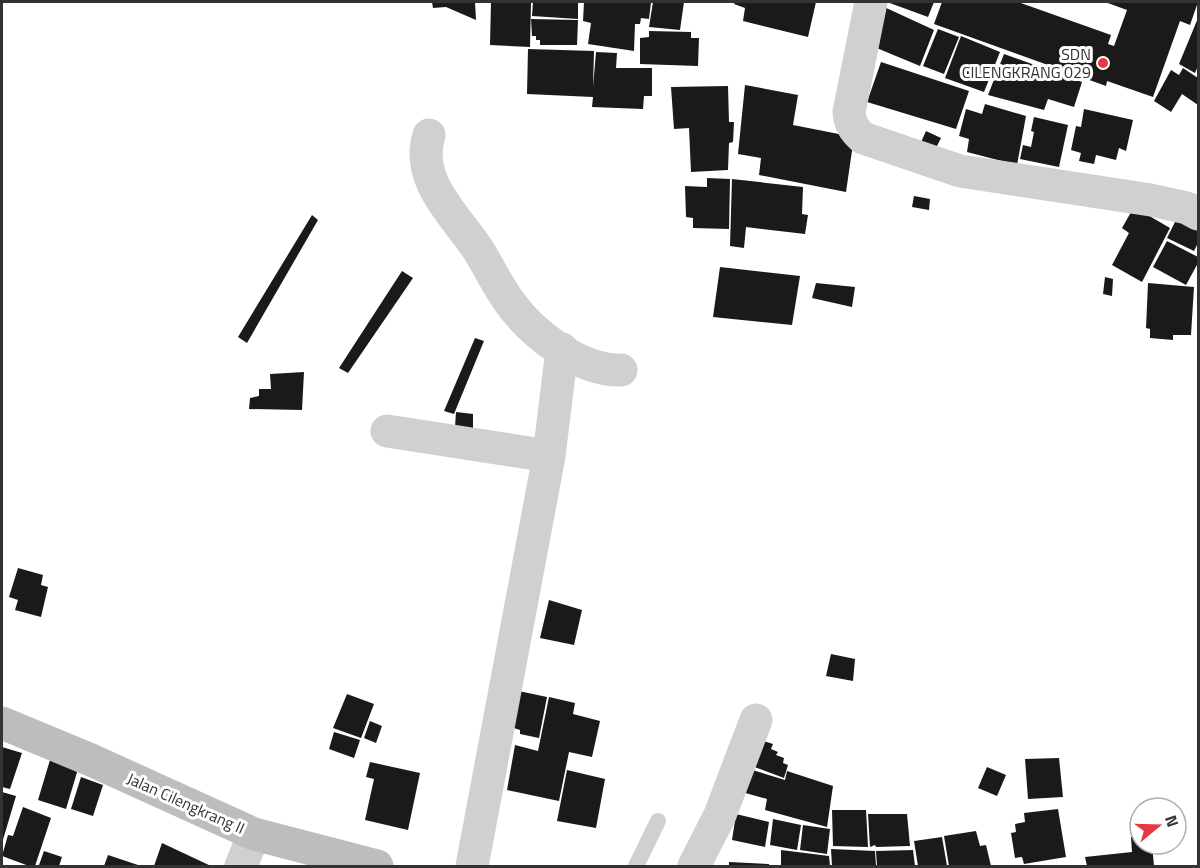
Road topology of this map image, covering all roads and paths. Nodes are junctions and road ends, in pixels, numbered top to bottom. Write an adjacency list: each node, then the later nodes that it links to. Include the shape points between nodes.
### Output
1 (872, 2): 3 (street, via 849,112 854,130 863,138 960,171 1151,200)
2 (429, 135): 4 (street, via 425,148 436,191 508,301 538,333)
3 (1198, 214)
4 (562, 349): 5 (street, via 594,367); 7 (street)
5 (621, 370)
6 (387, 431): 7 (street)
7 (549, 456): 14 (street)
8 (756, 720): 16 (street, via 720,815)
9 (2, 723): 11 (street, Jalan Cilengkrang II)
10 (658, 821): 15 (lane)
11 (254, 834): 12 (street); 13 (street, Jalan Cilengkrang II)
12 (241, 867)
13 (377, 867)
14 (472, 867)
15 (636, 867)
16 (694, 867)

